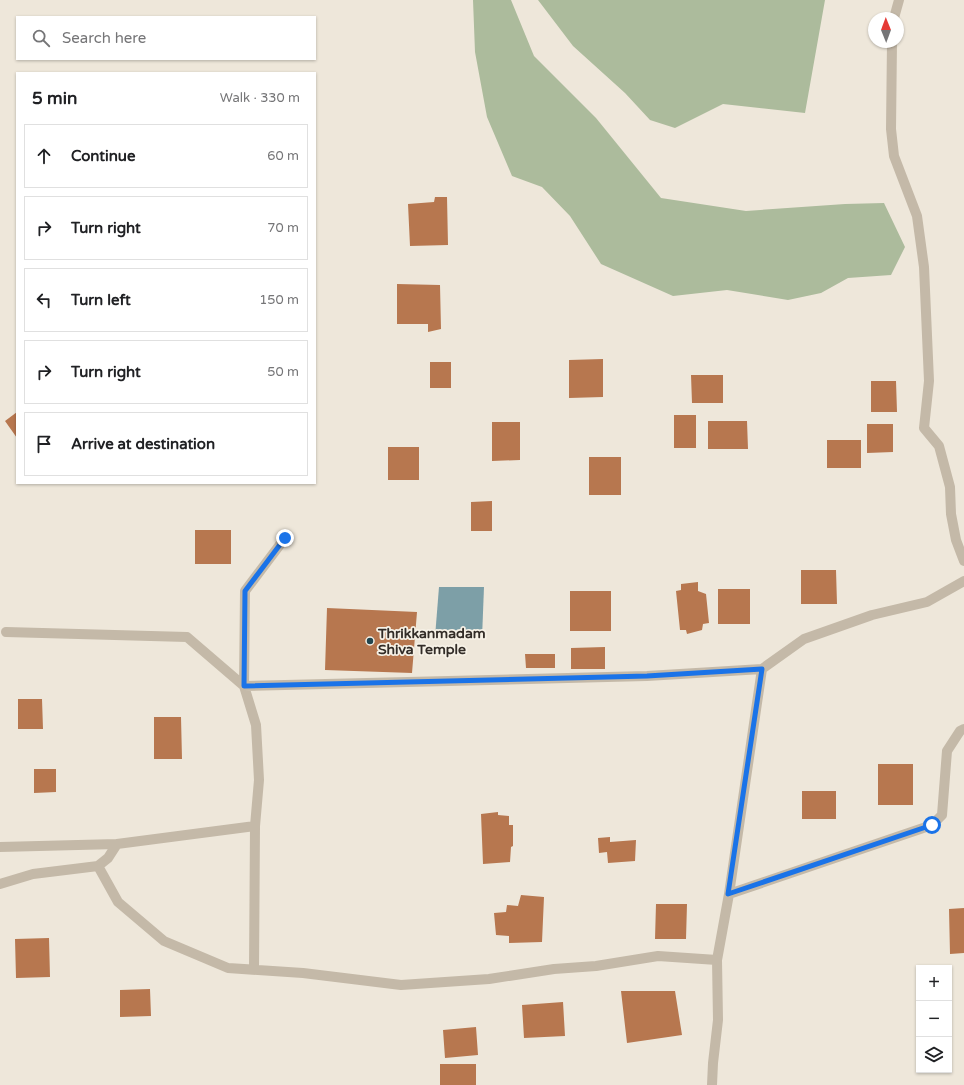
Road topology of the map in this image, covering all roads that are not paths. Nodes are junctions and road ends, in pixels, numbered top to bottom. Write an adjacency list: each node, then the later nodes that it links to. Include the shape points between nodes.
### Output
1 (898, 0): 2 (street)
2 (895, 12)
3 (892, 48): 5 (street, via 891,129 894,156 917,216 924,267 929,381 924,428 939,446 950,487 951,514 956,540)
4 (285, 538): 9 (street, via 245,591)
5 (964, 561)
6 (964, 581): 8 (street, via 927,602 872,615 804,639)
7 (6, 632): 9 (street, via 187,637)
8 (762, 669): 9 (street, via 647,676); 16 (street)
9 (244, 686): 11 (street, via 256,725 259,780)
10 (964, 729): 16 (street, via 960,730 946,751 942,815 932,825)
11 (255, 826): 12 (street); 18 (street)
12 (117, 844): 13 (street); 14 (street, via 108,858)
13 (0, 848)
14 (98, 866): 15 (street, via 33,874); 18 (street, via 118,902 164,942 228,968)
15 (0, 884)
16 (728, 894): 17 (street)
17 (717, 960): 18 (street, via 658,956 489,979 401,985); 19 (street, via 718,1020)
18 (254, 970)
19 (712, 1085)

